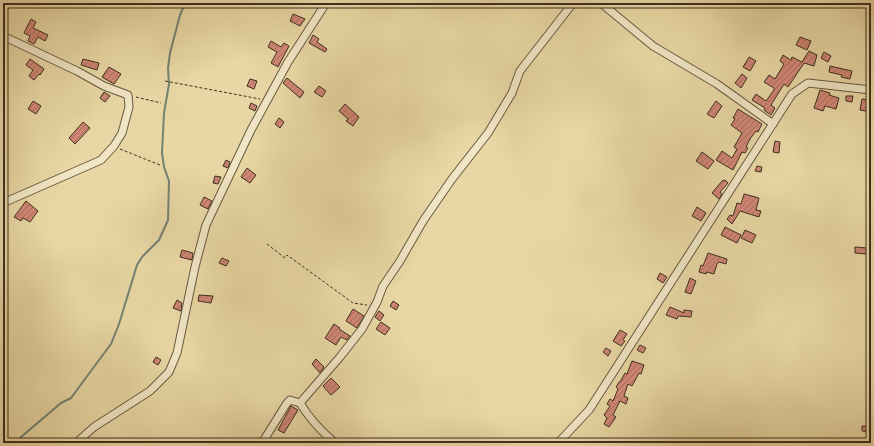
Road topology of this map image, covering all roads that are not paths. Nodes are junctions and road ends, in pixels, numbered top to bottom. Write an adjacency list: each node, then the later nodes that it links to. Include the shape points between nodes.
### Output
1 (326, 3): 9 (street, via 267,100 206,225 177,353 169,372 150,391 94,427)
2 (573, 3): 8 (street, via 520,71 512,93 488,133 423,221 383,286 362,329)
3 (605, 4): 6 (street, via 653,46 717,84)
4 (3, 36): 7 (street, via 104,86 128,95 129,107 122,133 101,160)
5 (871, 90): 6 (street, via 808,83 792,94)
6 (773, 124): 12 (street, via 589,410)
7 (3, 203)
8 (300, 403): 10 (street, via 290,400 287,403); 11 (street, via 304,411)
9 (76, 443)
10 (262, 443)
11 (335, 443)
12 (558, 443)

